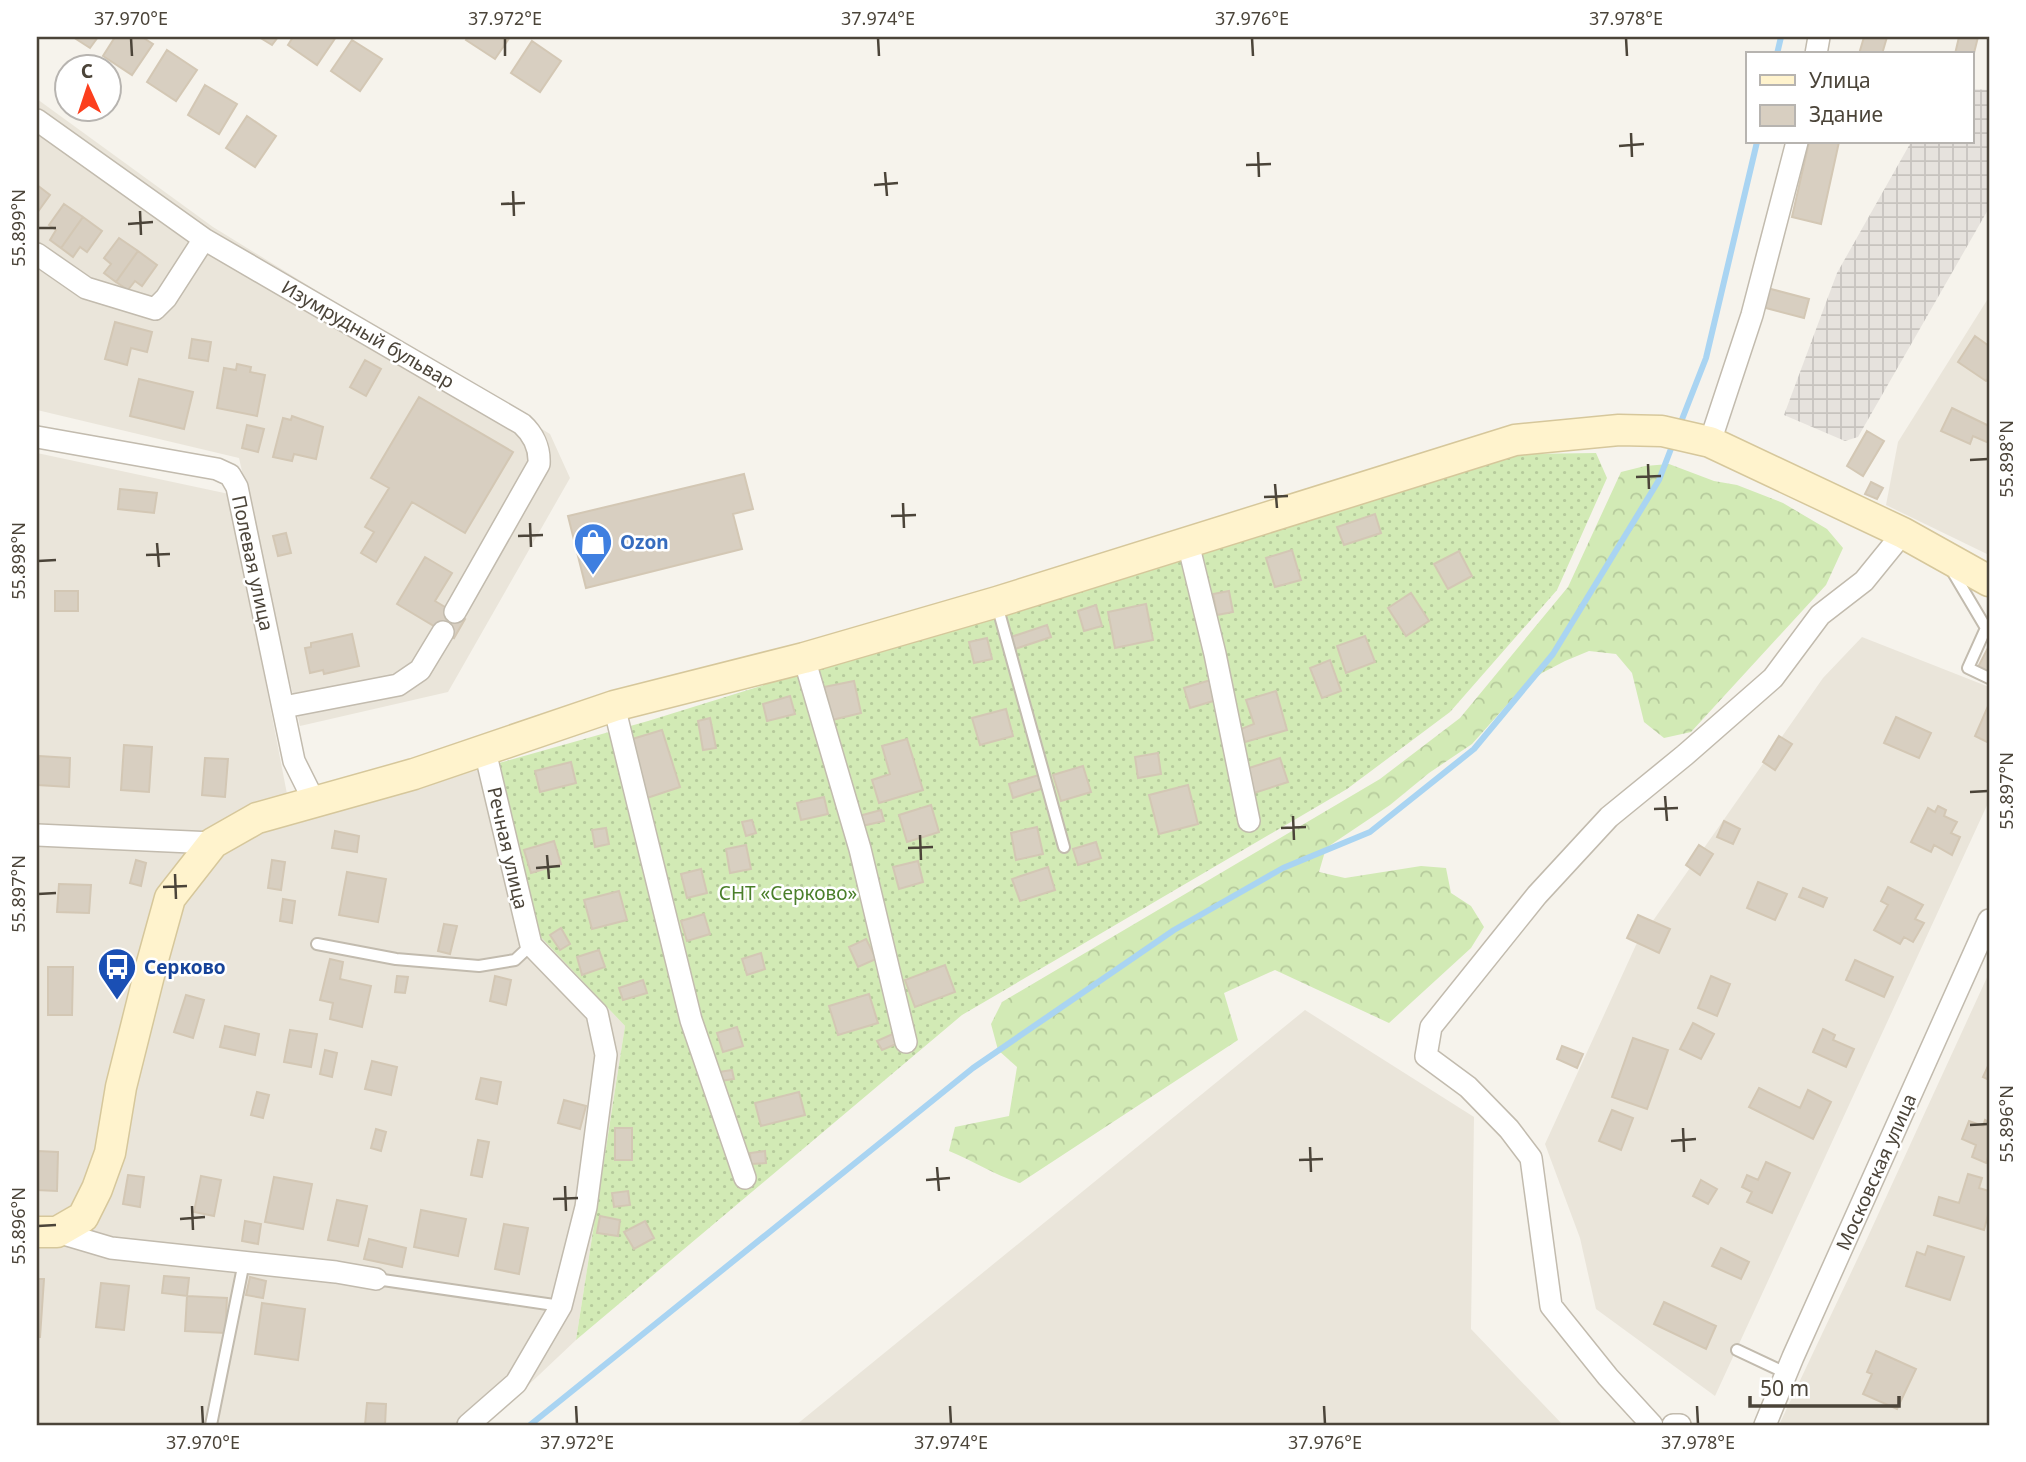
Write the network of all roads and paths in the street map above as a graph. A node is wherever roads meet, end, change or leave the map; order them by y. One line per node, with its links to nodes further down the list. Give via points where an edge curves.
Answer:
1 (37, 120): 3 (street, Изумрудный бульвар)
2 (1796, 144): 5 (street, via 1752,315)
3 (204, 239): 4 (street, via 155,309 86,288); 12 (street, Изумрудный бульвар, via 530,432 540,454 539,464)
4 (37, 254)
5 (1686, 436): 7 (main road); 8 (main road, via 1619,430 1515,440)
6 (37, 437): 17 (street, Полевая улица, via 218,469 230,475 237,487)
7 (1903, 533): 9 (main road); 37 (street, via 1864,581 1820,615 1773,678 1609,817 1537,895 1432,1027 1426,1056 1468,1087 1531,1158 1551,1306)
8 (1188, 543): 11 (main road); 20 (street)
9 (1942, 555): 10 (main road); 15 (lane, via 1986,628 1968,668)
10 (1988, 581)
11 (997, 602): 14 (main road); 23 (lane)
12 (455, 612)
13 (443, 632): 17 (street, via 419,670 398,685)
14 (804, 658): 16 (main road); 27 (street, via 860,849)
15 (1989, 678)
16 (614, 706): 18 (main road); 28 (street, via 691,1020)
17 (284, 708): 19 (street, Полевая улица, via 294,761)
18 (485, 751): 19 (main road); 26 (street, Речная улица)
19 (314, 801): 22 (main road, via 257,818)
20 (1248, 821)
21 (37, 835): 22 (street)
22 (213, 843): 29 (main road, via 170,898 121,1087 110,1153 97,1189 83,1217)
23 (1064, 846)
24 (1989, 920): 34 (street, Московская улица)
25 (317, 944): 26 (lane, via 396,959 479,966 515,960)
26 (531, 945): 32 (street, via 597,1013 606,1055 586,1208)
27 (906, 1042)
28 (745, 1178)
29 (47, 1232): 30 (street, via 111,1248)
30 (244, 1262): 31 (street); 35 (lane)
31 (376, 1279): 32 (lane)
32 (561, 1306): 36 (street, via 516,1383)
33 (1737, 1350): 34 (lane)
34 (1786, 1373): 40 (street, Московская улица)
35 (211, 1425)
36 (468, 1425)
37 (1652, 1425)
38 (1673, 1425): 39 (street)
39 (1681, 1425)
40 (1765, 1425)

